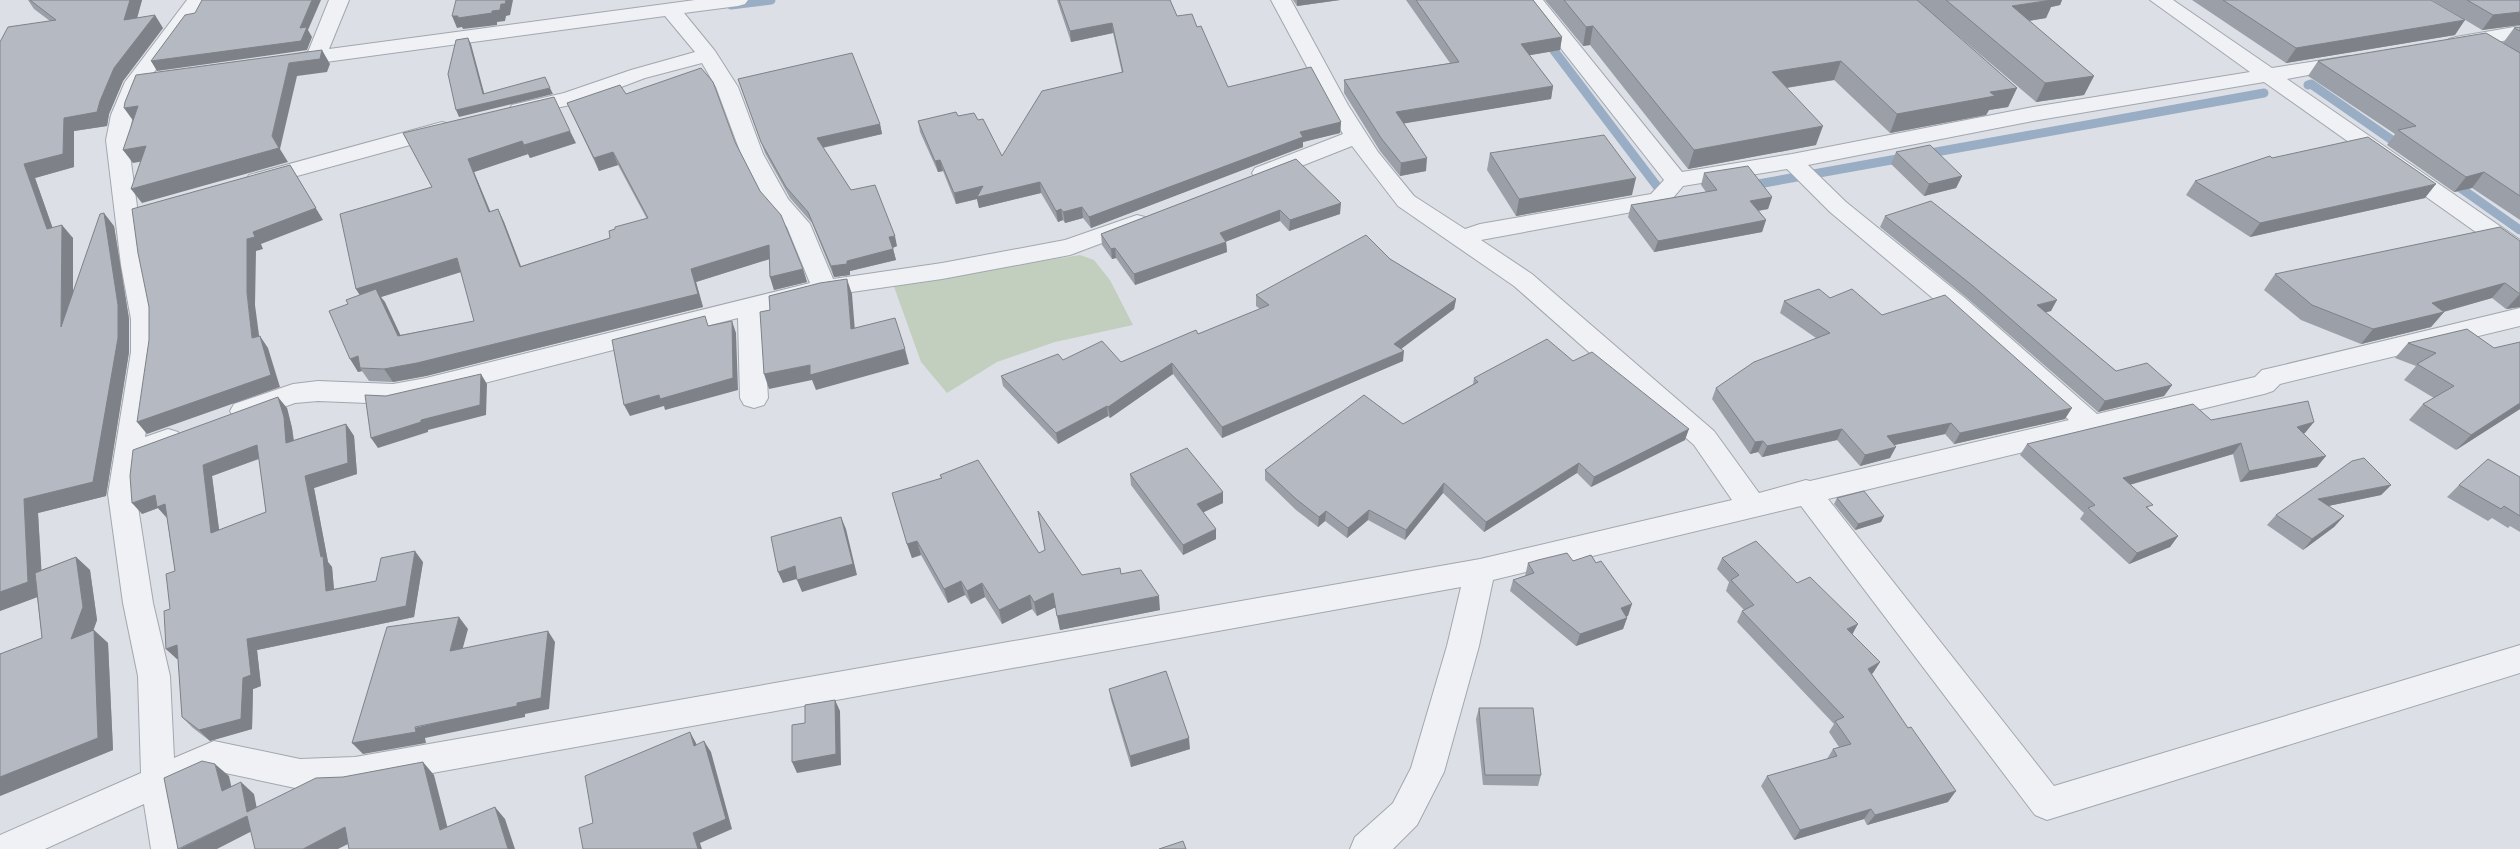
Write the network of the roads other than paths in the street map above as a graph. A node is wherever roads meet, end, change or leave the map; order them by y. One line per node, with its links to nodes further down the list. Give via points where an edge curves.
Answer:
1 (197, 0): 17 (street)
2 (339, 0): 7 (street, via 299,60)
3 (738, 0): 7 (street)
4 (1280, 0): 22 (street)
5 (1533, 0): 26 (street)
6 (2160, 0): 15 (street)
7 (673, 12): 13 (street)
8 (2454, 24): 10 (street)
9 (2520, 32): 10 (street)
10 (2479, 39): 11 (street); 12 (street)
11 (2440, 46)
12 (2504, 54)
13 (708, 55): 19 (street, via 638,74 571,98); 30 (street, via 727,87 757,162 778,203 798,224)
14 (2364, 59): 15 (street)
15 (2268, 76): 20 (street); 29 (street)
16 (166, 78): 17 (street)
17 (136, 82): 37 (street, via 122,115 117,140 138,213 133,264 144,319 144,352)
18 (2011, 95): 20 (street)
19 (501, 113)
20 (2033, 114): 23 (street)
21 (463, 123): 25 (street)
22 (1357, 136): 24 (street); 28 (street, via 1383,176 1406,201)
23 (1802, 170): 26 (street); 35 (street, via 1838,207 1957,304)
24 (1240, 183)
25 (234, 186)
26 (1668, 189): 28 (street, via 1480,232)
27 (1160, 213): 30 (street, via 1070,247 942,271)
28 (1463, 239): 39 (street, via 1539,292 1704,438)
29 (2520, 251)
30 (824, 288): 31 (street)
31 (750, 308): 33 (street); 34 (street, via 426,388 393,394 350,391 301,393)
32 (2520, 317): 35 (street, via 2271,377 2264,384)
33 (754, 398)
34 (217, 421)
35 (2091, 424): 38 (street)
36 (190, 431): 37 (street)
37 (127, 454): 42 (street, via 122,494 138,603 154,676)
38 (1806, 491): 39 (street); 41 (street, via 2047,804)
39 (1752, 505): 40 (street)
40 (1480, 571): 42 (street, via 354,772 300,774 214,756); 45 (street, via 1463,646 1427,772 1405,814)
41 (2520, 659)
42 (158, 782): 43 (street); 44 (street)
43 (7, 849)
44 (168, 849)
45 (1368, 849)

